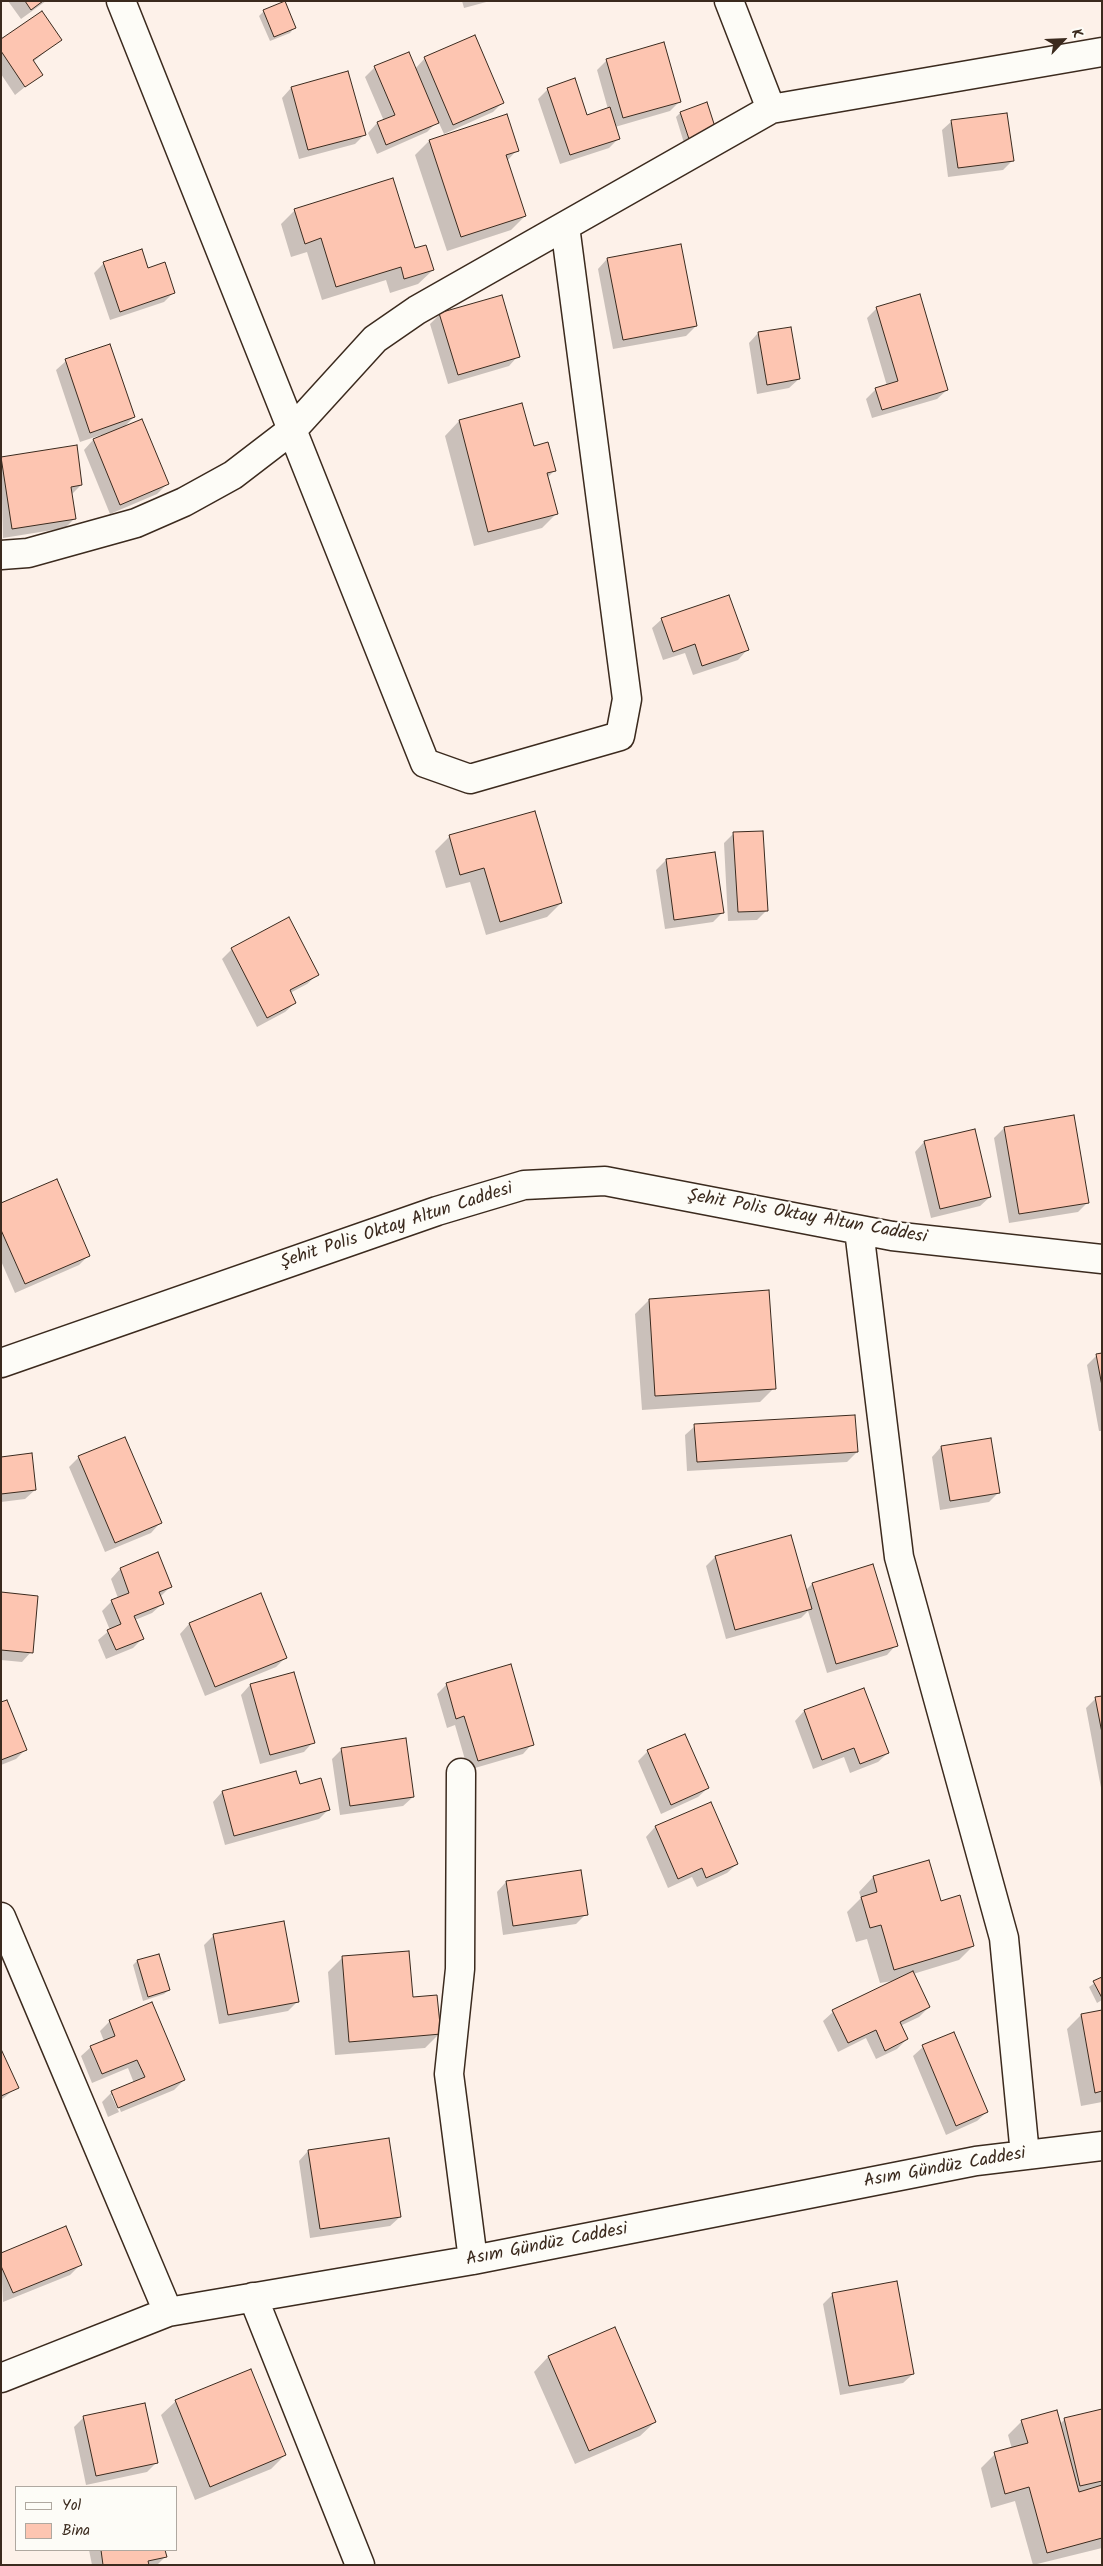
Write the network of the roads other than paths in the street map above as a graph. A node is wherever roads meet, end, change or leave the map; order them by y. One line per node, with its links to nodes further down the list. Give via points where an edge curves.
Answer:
1 (121, 1): 6 (street)
2 (729, 1): 4 (street)
3 (1102, 52): 4 (street)
4 (771, 109): 5 (street)
5 (565, 226): 6 (street, via 417,310 375,339); 6 (street, via 627,699 620,736 470,779 425,763)
6 (293, 429): 7 (street, via 233,475 136,523 28,554)
7 (1, 555)
8 (859, 1230): 9 (street, Şehit Polis Oktay Altun Caddesi); 10 (street, Şehit Polis Oktay Altun Caddesi, via 605,1181 524,1186 437,1211); 14 (street, via 899,1557 1004,1938)
9 (1102, 1259)
10 (1, 1363)
11 (461, 1773): 15 (street, via 460,1969 449,2074)
12 (1, 1917): 17 (street)
13 (1102, 2146): 14 (street, Asım Gündüz Caddesi)
14 (1025, 2155): 15 (street, Asım Gündüz Caddesi, via 976,2161)
15 (473, 2260): 16 (street, Asım Gündüz Caddesi)
16 (253, 2298): 17 (street, Asım Gündüz Caddesi); 19 (street)
17 (168, 2312): 18 (street, Asım Gündüz Caddesi)
18 (1, 2378)
19 (360, 2565)

